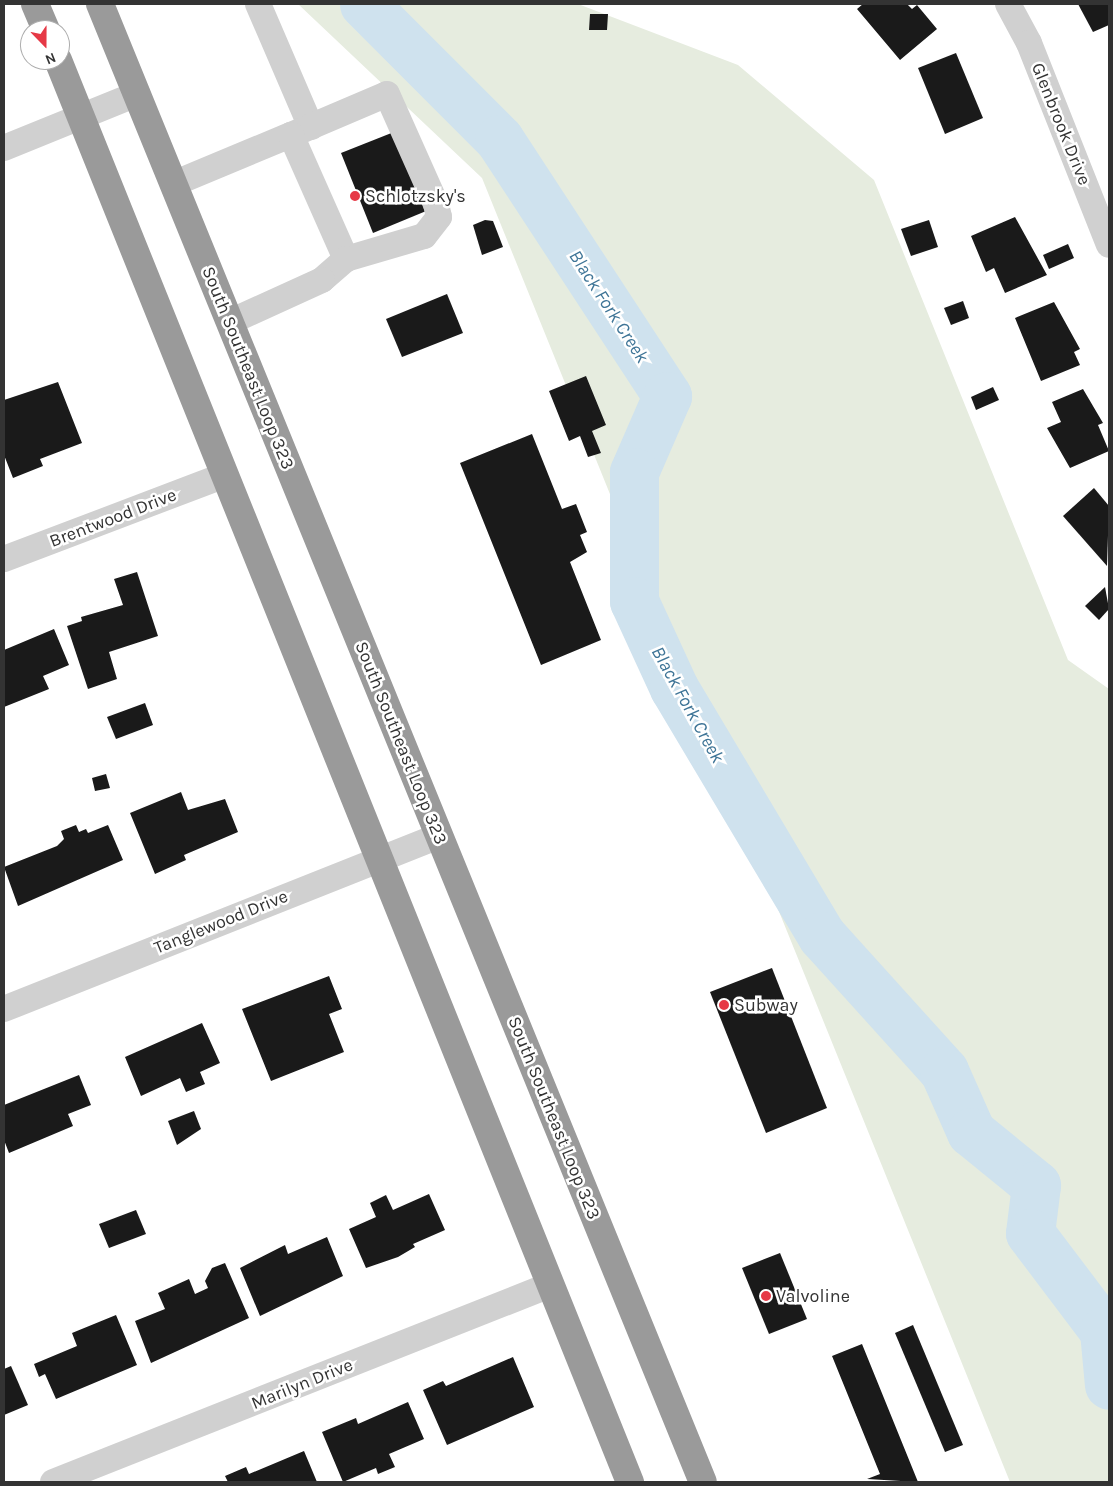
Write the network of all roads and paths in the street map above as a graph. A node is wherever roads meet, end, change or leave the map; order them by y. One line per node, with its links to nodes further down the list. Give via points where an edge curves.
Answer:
1 (35, 4): 5 (highway)
2 (100, 4): 7 (highway, South Southeast Loop 323)
3 (258, 4): 9 (street)
4 (1008, 4): 12 (street, Glenbrook Drive, via 1029,43)
5 (42, 20)
6 (62, 70): 8 (highway)
7 (137, 94): 8 (street); 11 (highway, South Southeast Loop 323)
8 (82, 118): 10 (street); 15 (highway)
9 (301, 131): 11 (street); 13 (street); 13 (street, via 387,94 438,217 424,236)
10 (4, 148)
11 (173, 184): 14 (highway, South Southeast Loop 323)
12 (1109, 245)
13 (346, 259): 14 (street, via 322,280)
14 (230, 322): 17 (highway, South Southeast Loop 323)
15 (222, 476): 16 (street, Brentwood Drive); 18 (highway)
16 (4, 559)
17 (438, 836): 18 (street, Tanglewood Drive); 23 (highway, South Southeast Loop 323)
18 (382, 858): 19 (street, Tanglewood Drive); 20 (highway)
19 (4, 1009)
20 (550, 1285): 21 (street, Marilyn Drive); 22 (highway)
21 (54, 1482)
22 (630, 1482)
23 (703, 1482)

